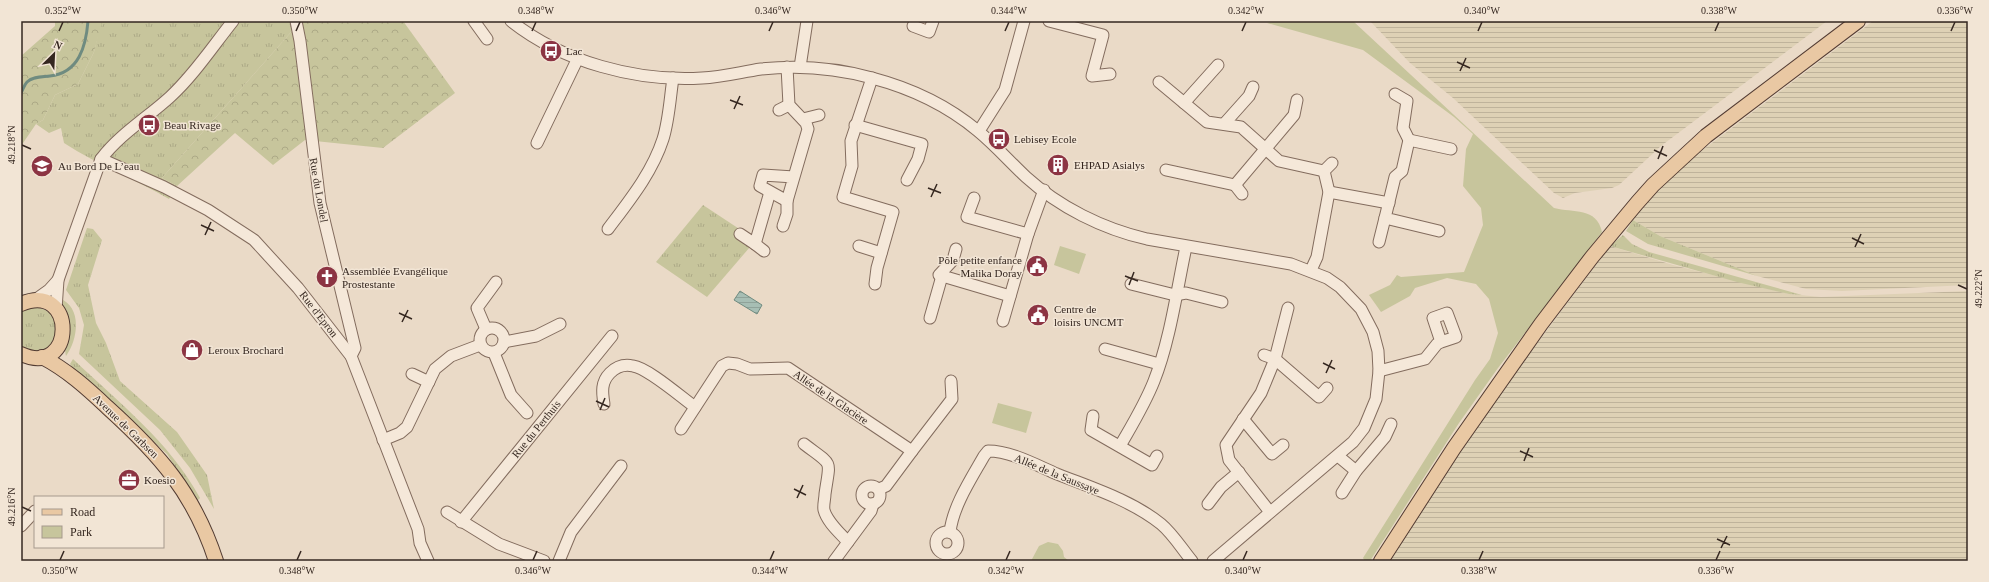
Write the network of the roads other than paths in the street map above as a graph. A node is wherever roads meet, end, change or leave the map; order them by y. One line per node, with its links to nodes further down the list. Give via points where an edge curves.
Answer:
1 (233, 21): 33 (street, via 171,96 125,133)
2 (296, 21): 82 (street, Rue du Londel, via 320,203 355,348)
3 (474, 21): 11 (street)
4 (807, 21): 14 (street)
5 (933, 21): 10 (street, via 928,32)
6 (1024, 21): 28 (street, via 1004,90)
7 (1049, 21): 16 (street, via 1103,34 1092,76)
8 (1858, 21): 127 (main road, via 1706,136 1645,194 1536,330 1454,448)
9 (514, 22): 12 (street, via 544,43)
10 (913, 26)
11 (488, 38)
12 (578, 58): 17 (street, via 625,72); 30 (street)
13 (1218, 66): 23 (street)
14 (800, 67): 15 (street); 18 (street, via 837,70)
15 (787, 68): 17 (street, via 735,75); 25 (street, via 784,107)
16 (1110, 74)
17 (673, 78): 47 (street, via 663,138 657,156 644,180)
18 (872, 78): 27 (street); 28 (street, via 915,93 956,115)
19 (1159, 82): 23 (street)
20 (1253, 87): 26 (street, via 1249,96)
21 (1395, 94): 29 (street, via 1407,101 1403,128)
22 (1297, 100): 31 (street, via 1294,115)
23 (1184, 103): 26 (street, via 1207,122)
24 (819, 115): 25 (street)
25 (803, 119): 35 (street, via 808,129)
26 (1224, 124): 31 (street, via 1241,127)
27 (855, 125): 36 (street, via 922,144); 55 (street, via 851,141 852,166 843,197 893,212)
28 (979, 131): 38 (street)
29 (1409, 140): 32 (street); 44 (street, via 1402,171 1395,177)
30 (537, 143)
31 (1265, 148): 37 (street); 40 (street, via 1279,160 1328,167)
32 (1451, 149)
33 (101, 159): 58 (street); 82 (street, Rue d'Epron, via 195,203 254,240 298,288)
34 (1166, 170): 37 (street)
35 (794, 177): 39 (street, via 763,175 760,186); 43 (street)
36 (908, 180)
37 (1235, 185): 41 (street)
38 (1044, 190): 50 (street); 53 (street, via 1074,211 1104,226)
39 (770, 192): 43 (street); 49 (street, via 760,247)
40 (1329, 192): 44 (street); 56 (street, via 1317,257)
41 (1242, 194)
42 (974, 198): 50 (street, via 967,217)
43 (786, 201): 46 (street, via 787,214)
44 (1389, 204): 45 (street)
45 (1385, 218): 48 (street); 51 (street)
46 (784, 226)
47 (608, 229)
48 (1439, 231)
49 (740, 234)
50 (1028, 234): 63 (street)
51 (1379, 242)
52 (859, 246): 55 (street)
53 (1186, 247): 56 (street, via 1291,264); 62 (street)
54 (956, 249): 57 (street, via 953,260 939,275)
55 (881, 253): 60 (street)
56 (1311, 270): 86 (street, via 1340,287 1361,309 1378,351)
57 (942, 276): 63 (street); 69 (street)
58 (58, 280): 64 (street); 68 (street)
59 (496, 282): 72 (street, via 477,308)
60 (875, 284)
61 (1130, 284): 62 (street)
62 (1175, 295): 65 (street, via 1186,293); 85 (street)
63 (1010, 296): 70 (street)
64 (35, 300): 66 (main road); 68 (main road)
65 (1222, 302)
66 (21, 304)
67 (1288, 308): 84 (street)
68 (56, 309): 76 (main road, via 64,330)
69 (930, 318)
70 (1003, 321)
71 (560, 324): 74 (street, via 536,336)
72 (486, 330): 74 (street, via 497,329 503,334); 77 (street, via 480,338)
73 (612, 336): 116 (street, Rue du Perthuis)
74 (504, 342): 79 (street, via 501,349)
75 (1441, 342): 86 (street, via 1425,359)
76 (59, 345): 83 (main road); 88 (main road, via 64,361)
77 (480, 345): 79 (street, via 486,351); 90 (street, via 442,362 435,369)
78 (1105, 349): 85 (street)
79 (494, 353): 94 (street, via 511,395)
80 (1264, 355): 84 (street)
81 (22, 356): 83 (main road)
82 (351, 356): 99 (street, Rue d'Epron)
83 (42, 357): 88 (main road)
84 (1275, 359): 91 (street, via 1319,397); 96 (street, via 1261,393)
85 (1159, 364): 102 (street, via 1147,398)
86 (1379, 371): 105 (street, via 1372,413 1354,442)
87 (412, 374): 90 (street)
88 (77, 379): 120 (main road, Avenue de Garbsen, via 138,435 169,470 188,497 205,530)
89 (951, 381): 103 (street, via 952,398)
90 (429, 382): 99 (street, via 407,427)
91 (1327, 388)
92 (604, 404): 93 (street, via 602,390 606,376 616,367 625,365 642,368)
93 (696, 407): 98 (street, Allée de la Glacière); 103 (street, Allée de la Glacière, via 722,366 728,363 750,369 788,368)
94 (527, 413)
95 (1093, 416): 102 (street, via 1092,430)
96 (1243, 419): 101 (street, via 1272,454); 108 (street, via 1226,446 1229,460)
97 (1391, 424): 107 (street, via 1384,437)
98 (681, 429)
99 (383, 440): 121 (street, Rue d'Epron)
100 (804, 444): 119 (street, via 828,462 829,478 823,508 826,516)
101 (1283, 445)
102 (1120, 446): 104 (street, via 1152,465)
103 (912, 450): 109 (street, via 886,486)
104 (1157, 456)
105 (1338, 456): 107 (street); 115 (street)
106 (621, 466): 123 (street, via 571,532)
107 (1356, 471): 110 (street)
108 (1239, 472): 112 (street, via 1221,487); 115 (street)
109 (879, 489): 111 (street, via 880,500); 111 (street, via 868,486 862,493 865,502)
110 (1342, 493)
111 (873, 504): 119 (street, via 871,511)
112 (1208, 504)
113 (34, 512): 117 (street)
114 (447, 512): 116 (street)
115 (1270, 512): 126 (street)
116 (461, 522): 122 (street, via 499,544)
117 (21, 526)
118 (950, 532): 125 (street, Allée de la Saussaye, via 951,522 959,504 984,456 988,451 997,451 1112,496 1150,516 1162,525)
119 (848, 542): 124 (street)
120 (216, 561)
121 (428, 561)
122 (544, 561)
123 (559, 561)
124 (834, 561)
125 (1192, 561)
126 (1213, 561)
127 (1381, 561)

